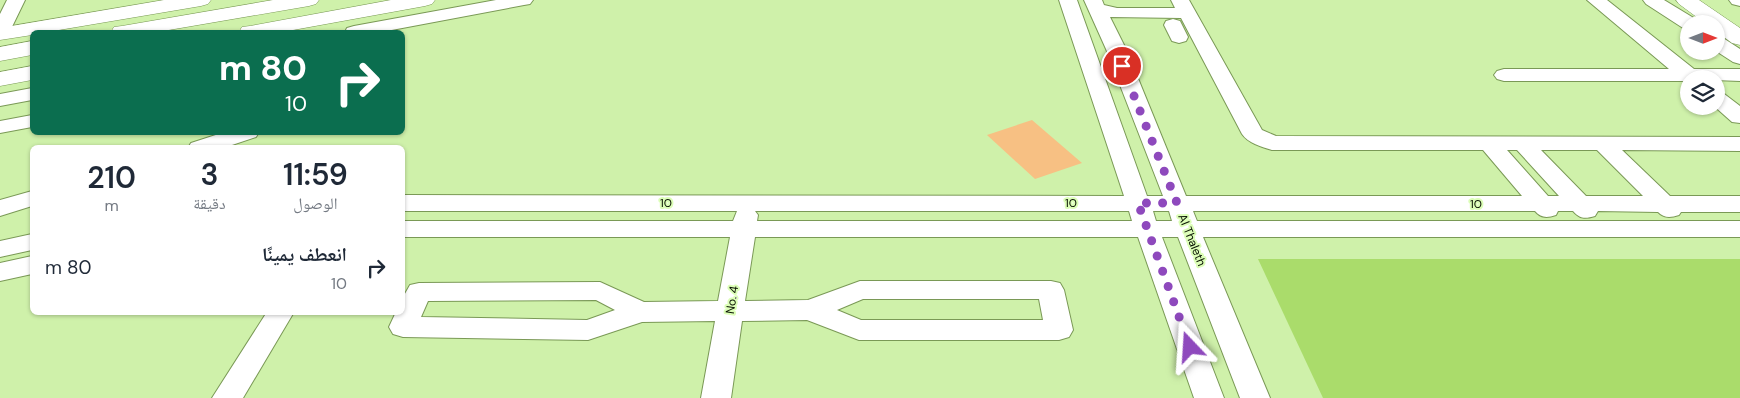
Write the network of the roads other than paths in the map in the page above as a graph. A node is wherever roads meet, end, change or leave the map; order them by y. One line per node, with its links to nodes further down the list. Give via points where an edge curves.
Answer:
1 (16, 0): 19 (street)
2 (202, 0): 19 (main road)
3 (308, 0): 15 (main road)
4 (425, 0): 16 (main road)
5 (524, 0): 17 (street)
6 (1068, 0): 51 (street)
7 (1596, 0): 26 (street)
8 (1652, 0): 13 (street)
9 (1686, 0): 20 (main road)
10 (1708, 0): 14 (main road)
11 (1095, 4): 12 (street, via 1117,13); 18 (street, Al Thaleth)
12 (1177, 17): 18 (street); 43 (street, via 1251,132 1264,141)
13 (1680, 18)
14 (1740, 22)
15 (134, 30)
16 (261, 30)
17 (375, 30)
18 (1107, 30): 52 (street, Al Thaleth)
19 (0, 33)
20 (1740, 38)
21 (30, 48): 23 (main road)
22 (1725, 48): 24 (street)
23 (0, 54)
24 (1740, 58)
25 (1579, 68): 28 (street)
26 (1683, 70)
27 (30, 73): 33 (main road)
28 (1680, 74)
29 (1680, 74): 30 (street)
30 (1504, 75)
31 (1725, 75): 32 (street)
32 (1740, 75)
33 (0, 79)
34 (30, 94): 35 (street)
35 (0, 100)
36 (1725, 104): 39 (street)
37 (30, 107): 38 (street)
38 (0, 114)
39 (1740, 116)
40 (30, 121): 41 (street)
41 (0, 127)
42 (239, 135): 47 (street)
43 (1490, 144): 44 (street); 53 (street)
44 (1523, 144): 45 (street); 54 (street)
45 (1603, 144): 46 (street); 55 (street)
46 (1740, 144)
47 (208, 145)
48 (30, 199): 57 (street)
49 (405, 203): 50 (street, 10)
50 (748, 203): 51 (street, 10); 59 (street, No. 4)
51 (1138, 203): 52 (street, 10); 60 (street)
52 (1177, 203): 53 (street, 10); 61 (street, Al Thaleth)
53 (1541, 204): 54 (street, 10); 62 (street)
54 (1580, 204): 55 (street, 10); 63 (street)
55 (1664, 204): 56 (street, 10); 64 (street)
56 (1740, 204)
57 (0, 208)
58 (405, 229): 59 (street, 10)
59 (744, 229): 60 (street, 10); 70 (street, No. 4)
60 (1146, 229): 61 (street, 10); 76 (street)
61 (1187, 229): 62 (street, 10); 77 (street, Al Thaleth)
62 (1563, 229): 63 (street, 10)
63 (1602, 229): 64 (street, 10)
64 (1690, 229): 65 (street, 10)
65 (1740, 229)
66 (30, 242): 67 (street)
67 (0, 249)
68 (30, 265): 69 (street)
69 (0, 272)
70 (731, 310): 71 (street); 72 (street); 75 (street, No. 4)
71 (810, 310): 71 (street, via 860,290 1051,290 1059,330 859,330)
72 (640, 312): 72 (street, via 600,291 419,292 402,327 588,330)
73 (279, 315): 74 (street)
74 (227, 398)
75 (716, 398)
76 (1209, 398)
77 (1255, 398)

